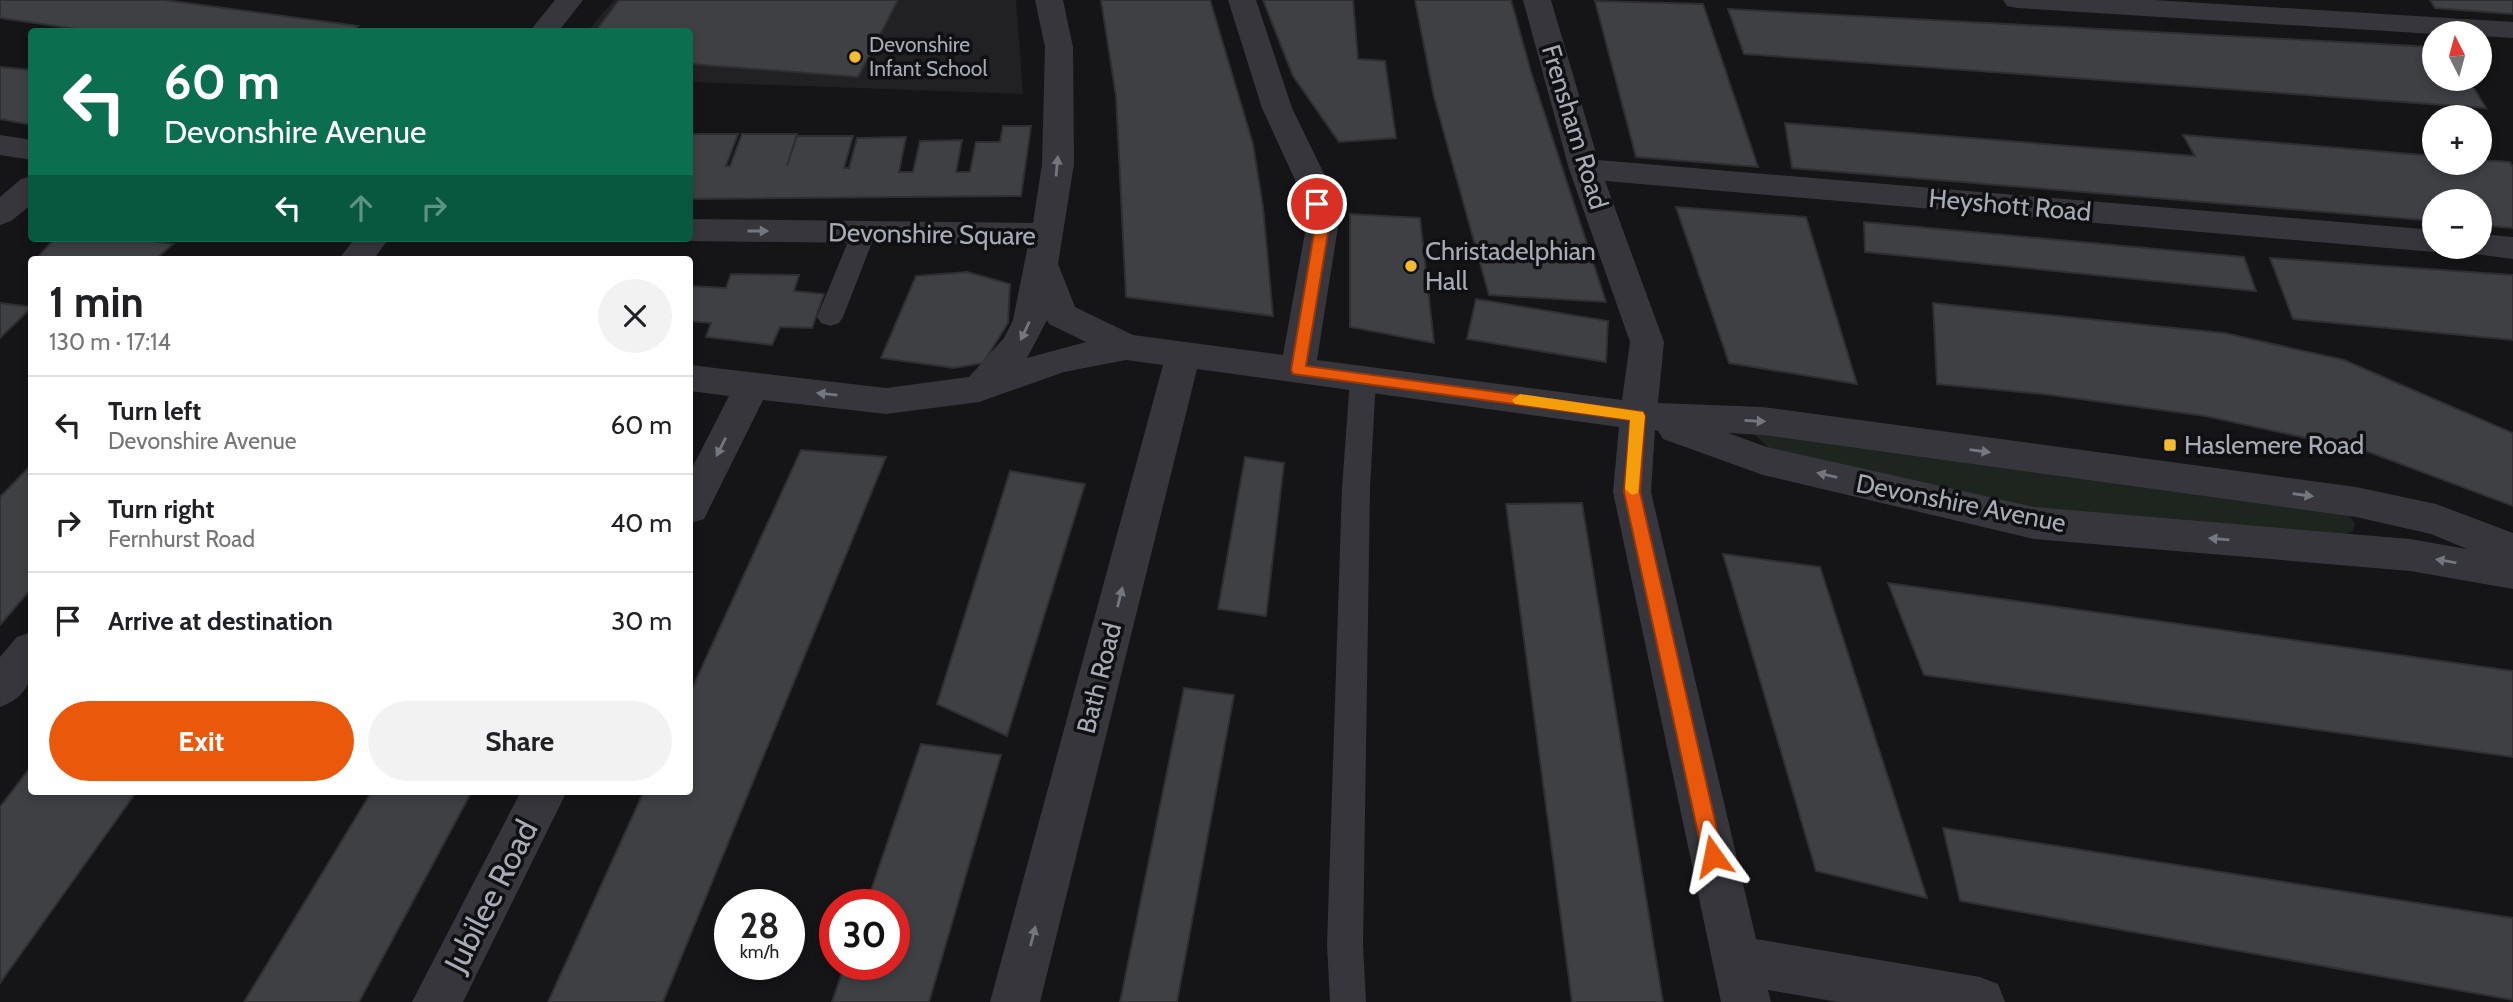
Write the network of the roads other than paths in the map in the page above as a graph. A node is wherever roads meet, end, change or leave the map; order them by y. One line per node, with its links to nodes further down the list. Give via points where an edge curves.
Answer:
1 (566, 0): 6 (street)
2 (1049, 0): 19 (street, one-way to 2, via 1058,164 1059,47)
3 (1242, 0): 24 (street, via 1277,108 1312,182 1322,227)
4 (1536, 0): 10 (street, Frensham Road)
5 (2017, 0): 7 (street)
6 (546, 28)
7 (2513, 30)
8 (0, 145): 9 (street)
9 (28, 149)
10 (1585, 169): 15 (street, Heyshott Road); 29 (street, Frensham Road, via 1647,342)
11 (28, 190): 12 (street)
12 (0, 214)
13 (693, 230): 14 (street, Devonshire Square, one-way to 14)
14 (864, 232): 19 (street, Devonshire Square); 21 (lane)
15 (2422, 240)
16 (370, 242): 20 (street)
17 (2492, 246): 18 (street)
18 (2513, 248)
19 (1045, 249): 22 (street, via 1061,315); 28 (street, Devonshire Square, one-way to 28, via 1030,320 1018,345)
20 (358, 256)
21 (830, 317)
22 (1126, 347): 23 (street, Devonshire Avenue); 28 (street, Devonshire Avenue, via 1059,360)
23 (1183, 355): 24 (street, Devonshire Avenue); 40 (street, Bath Road, one-way to 23)
24 (1298, 370): 26 (street, Devonshire Avenue)
25 (693, 378): 27 (street)
26 (1363, 379): 29 (street, Devonshire Avenue); 41 (lane, via 1353,612 1345,945)
27 (752, 386): 28 (street, one-way to 27, via 886,401); 30 (street, one-way to 30)
28 (979, 389)
29 (1637, 416): 31 (street, Devonshire Avenue, one-way to 31, via 1763,421); 33 (street, Devonshire Avenue, one-way to 29, via 2034,523 1763,461); 38 (street, Frensham Road, via 1632,492)
30 (693, 502)
31 (2356, 502): 32 (street, Devonshire Avenue, via 2436,520); 33 (street)
32 (2513, 550)
33 (2378, 552): 34 (street, Devonshire Avenue, one-way to 33)
34 (2513, 573)
35 (28, 655): 36 (street)
36 (0, 688)
37 (543, 795): 39 (street, Jubilee Road)
38 (1741, 981): 42 (street)
39 (437, 1002)
40 (1016, 1002)
41 (1348, 1002)
42 (1980, 1002)

